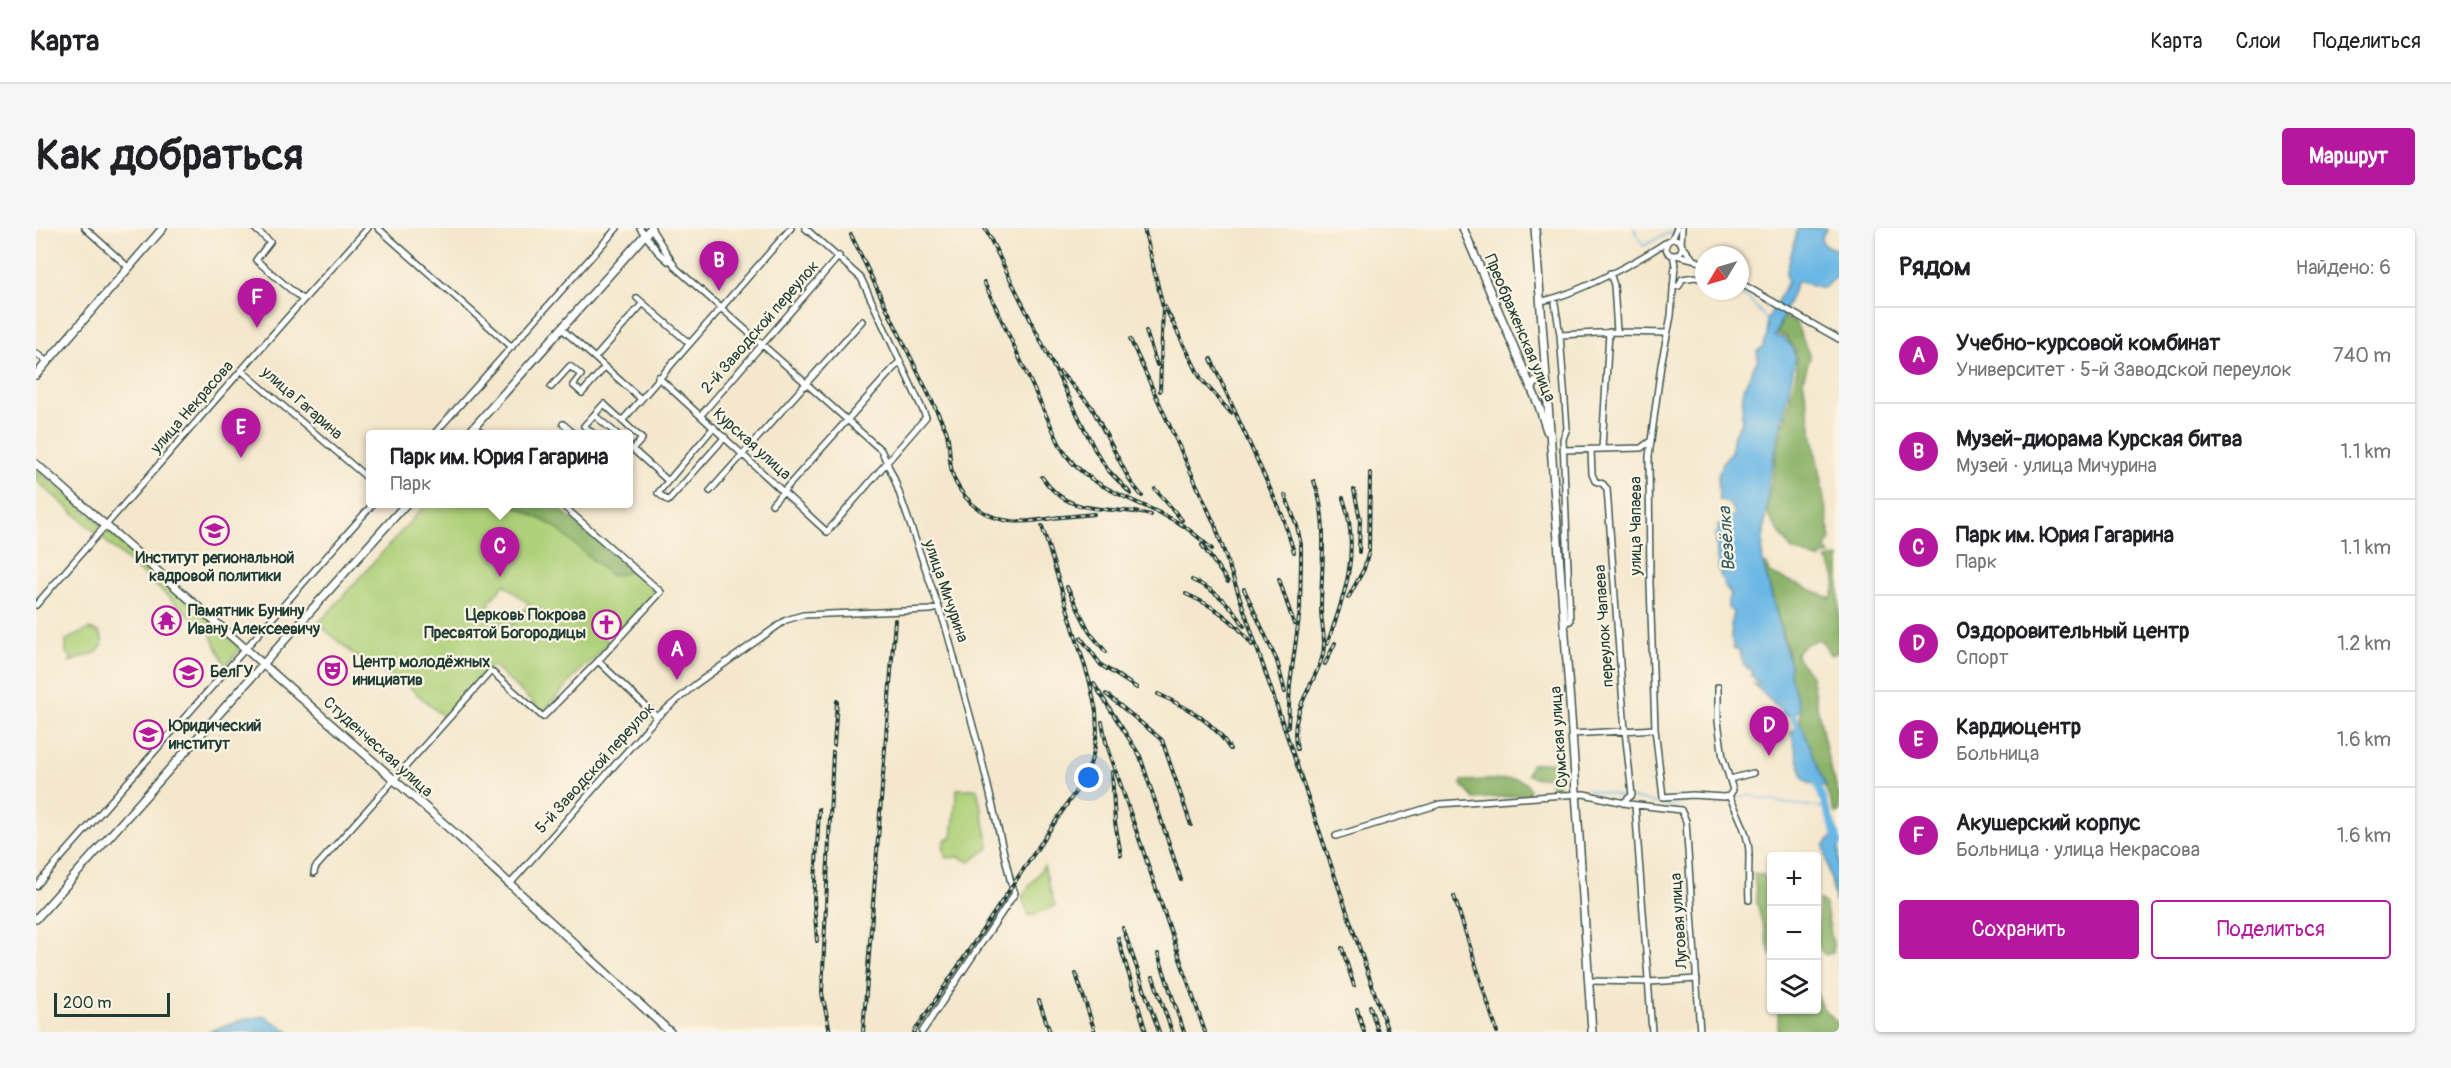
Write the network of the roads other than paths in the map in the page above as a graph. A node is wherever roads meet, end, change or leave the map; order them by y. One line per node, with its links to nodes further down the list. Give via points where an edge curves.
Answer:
1 (84, 228): 22 (street)
2 (163, 228): 22 (main road)
3 (254, 228): 29 (street, via 270,242 256,260)
4 (368, 228): 29 (street, улица Некрасова)
5 (378, 228): 43 (street)
6 (617, 228): 43 (street)
7 (640, 228): 15 (street)
8 (651, 228): 15 (main road); 23 (street, улица Мичурина)
9 (791, 228): 33 (street)
10 (806, 228): 20 (street)
11 (1463, 228): 57 (main road, Преображенская улица)
12 (1535, 228): 30 (main road)
13 (1677, 228): 16 (street)
14 (1682, 228): 17 (street)
15 (644, 236): 23 (street); 35 (main road)
16 (1670, 240): 17 (street); 18 (street); 19 (street, via 1666,248)
17 (1682, 244): 19 (street, via 1682,250); 21 (street)
18 (1650, 253): 19 (street); 24 (street)
19 (1673, 255): 21 (street); 26 (street, улица Чапаева)
20 (839, 256): 42 (street, 2-й Заводской переулок); 46 (street, via 861,278)
21 (1693, 259)
22 (128, 267): 47 (main road)
23 (676, 268): 33 (street, улица Мичурина)
24 (1610, 273): 30 (street); 37 (street)
25 (1695, 279): 26 (street, via 1685,277 1679,286)
26 (1673, 287): 38 (street, улица Чапаева)
27 (1749, 288): 40 (street)
28 (638, 298): 31 (street)
29 (303, 300): 49 (street, улица Некрасова)
30 (1541, 301): 55 (main road)
31 (643, 303): 41 (street); 45 (street)
32 (1555, 303): 39 (street)
33 (721, 306): 41 (street); 42 (street, улица Мичурина)
34 (862, 321): 53 (street)
35 (562, 328): 45 (street); 65 (main road)
36 (1609, 332): 37 (street); 39 (street); 77 (street)
37 (1617, 332): 38 (street)
38 (1667, 333): 74 (street, улица Чапаева)
39 (1560, 335): 80 (street, via 1567,428)
40 (1839, 339)
41 (688, 343): 52 (street)
42 (763, 344): 53 (street, улица Мичурина); 61 (street, 2-й Заводской переулок)
43 (512, 347): 67 (street)
44 (36, 353): 47 (street)
45 (595, 358): 48 (street)
46 (900, 361): 62 (street); 84 (street, via 926,417)
47 (47, 362): 50 (main road)
48 (605, 367): 54 (street); 59 (street)
49 (242, 371): 86 (street, улица Гагарина); 96 (street, улица Некрасова)
50 (36, 375)
51 (581, 375): 54 (street); 54 (street, via 573,385 582,393); 56 (street, via 570,366)
52 (658, 377): 59 (street); 61 (street, Курская улица)
53 (806, 382): 62 (street, улица Мичурина); 82 (street)
54 (590, 384)
55 (1547, 385): 57 (main road, via 1536,381); 58 (main road)
56 (551, 387)
57 (1531, 389): 58 (main road, via 1539,396); 75 (main road, Преображенская улица)
58 (1548, 394): 75 (main road)
59 (641, 399): 63 (street)
60 (594, 415): 63 (street, via 604,404); 71 (street, via 584,426); 72 (street)
61 (701, 415): 66 (street, Курская улица)
62 (847, 418): 84 (street, улица Мичурина); 88 (street)
63 (622, 420): 76 (street, via 642,438)
64 (563, 424): 70 (street)
65 (474, 427): 68 (main road); 69 (street)
66 (714, 427): 73 (street, Курская улица); 87 (street)
67 (438, 430)
68 (472, 430)
69 (477, 430)
70 (570, 430)
71 (588, 430)
72 (610, 430)
73 (725, 437): 82 (street, Курская улица); 87 (street, via 668,501 658,493)
74 (1650, 440): 78 (street); 83 (street, улица Чапаева)
75 (1550, 441): 94 (main road, Сумская улица)
76 (633, 445)
77 (1602, 448): 78 (street); 81 (street)
78 (1641, 448): 83 (street)
79 (633, 449): 87 (street)
80 (1563, 450): 81 (street); 95 (street)
81 (1591, 450): 106 (street, переулок Чапаева, via 1592,474 1607,489)
82 (744, 454): 88 (street, Курская улица); 89 (street)
83 (1649, 456): 105 (street, улица Чапаева)
84 (888, 460): 88 (street, Курская улица, via 828,532); 98 (street, улица Мичурина)
85 (36, 464): 96 (main road, Студенческая улица)
86 (366, 477)
87 (668, 480)
88 (783, 490): 90 (street)
89 (710, 491)
90 (772, 504)
91 (370, 508): 100 (street)
92 (399, 508): 102 (main road)
93 (566, 508): 101 (street, via 660,592)
94 (1557, 522): 95 (street); 99 (main road, Сумская улица)
95 (1566, 522): 99 (street, via 1570,621)
96 (106, 525): 97 (street, улица Некрасова); 100 (main road, Студенческая улица)
97 (36, 605)
98 (939, 608): 104 (street, 5-й Заводской переулок, via 802,615 786,620); 129 (street, улица Мичурина, via 1016,893)
99 (1564, 622): 107 (main road, Сумская улица)
100 (246, 648): 102 (main road, Студенческая улица); 121 (street)
101 (598, 661): 104 (street); 110 (street, via 543,717 491,671)
102 (264, 663): 110 (main road, Студенческая улица); 124 (main road)
103 (1718, 687): 109 (street, via 1720,739)
104 (657, 717): 119 (street, 5-й Заводской переулок)
105 (1655, 729): 106 (street); 112 (street, улица Чапаева)
106 (1625, 731): 107 (street); 114 (street, переулок Чапаева, via 1632,795)
107 (1572, 734): 111 (main road, Сумская улица)
108 (1753, 773): 109 (street)
109 (1730, 779): 113 (street)
110 (393, 780): 118 (street); 120 (main road, Студенческая улица)
111 (1576, 794): 114 (street); 117 (street, via 1440,804); 126 (main road, Сумская улица)
112 (1663, 797): 113 (street); 116 (street)
113 (1730, 799): 123 (street, via 1749,852)
114 (1623, 803): 115 (street)
115 (1635, 805): 116 (street); 127 (street)
116 (1657, 806): 125 (street, Луговая улица, via 1681,810 1686,821)
117 (1336, 836)
118 (314, 873)
119 (518, 876): 120 (street, 5-й Заводской переулок); 122 (street)
120 (510, 884): 122 (main road, Студенческая улица)
121 (36, 886)
122 (517, 890): 128 (main road, Студенческая улица)
123 (1749, 900)
124 (36, 919)
125 (1697, 979): 127 (street); 132 (street, Луговая улица)
126 (1588, 981): 127 (street); 130 (main road, Сумская улица)
127 (1649, 982): 131 (street)
128 (670, 1032)
129 (922, 1032)
130 (1592, 1032)
131 (1652, 1032)
132 (1700, 1032)

